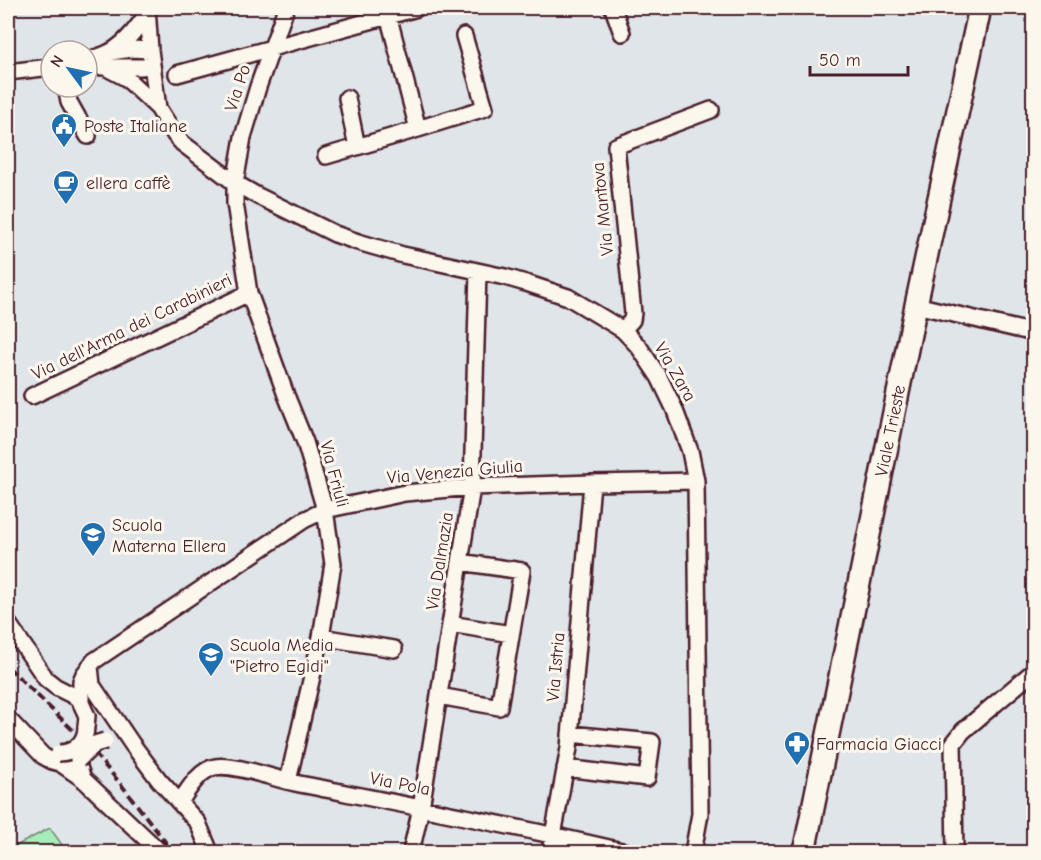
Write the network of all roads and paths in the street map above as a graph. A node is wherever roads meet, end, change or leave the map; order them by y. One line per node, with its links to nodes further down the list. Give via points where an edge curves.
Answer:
1 (286, 8): 9 (street, Via Po)
2 (417, 8): 6 (street)
3 (613, 8): 7 (street)
4 (980, 8): 29 (main road, Viale Trieste)
5 (148, 10): 10 (street, via 138,27); 12 (street)
6 (388, 15): 9 (street); 22 (street)
7 (622, 33)
8 (464, 36): 22 (street, via 485,108)
9 (272, 48): 17 (street); 26 (street, Via Po, via 243,137)
10 (111, 52): 11 (street); 12 (street, via 131,49)
11 (99, 56)
12 (151, 57): 15 (street, via 142,67); 20 (street)
13 (39, 67): 16 (street)
14 (99, 67): 15 (street)
15 (105, 67): 20 (street, via 126,78)
16 (8, 68)
17 (177, 74)
18 (346, 98): 24 (street)
19 (68, 99): 23 (street)
20 (158, 108): 26 (street, Via Zara, via 182,142)
21 (711, 110): 30 (street, Via Mantova, via 616,146 633,314)
22 (418, 129): 24 (street)
23 (87, 136)
24 (357, 147): 25 (street)
25 (326, 156)
26 (235, 183): 27 (street, Via Zara, via 335,234); 28 (street, Via Friuli)
27 (478, 272): 30 (street, Via Zara, via 568,297); 35 (street, Via Dalmazia)
28 (249, 292): 32 (street, Via dell'Arma dei Carabinieri); 36 (street, Via Friuli, via 305,442)
29 (916, 305): 31 (street); 65 (main road, Viale Trieste)
30 (623, 330): 33 (street, Via Zara, via 659,377 674,408)
31 (1034, 333)
32 (32, 396)
33 (696, 481): 34 (street, Via Venezia Giulia); 64 (street, Via Zara, via 700,814)
34 (592, 483): 35 (street, Via Venezia Giulia); 48 (street, Via Istria)
35 (472, 487): 36 (street, Via Venezia Giulia, via 405,493); 37 (street, Via Dalmazia)
36 (325, 510): 41 (street, Via Friuli, via 333,564); 43 (street, Via Venezia Giulia, via 304,520)
37 (460, 562): 39 (street, Via Dalmazia); 40 (street, via 522,571)
38 (8, 623): 46 (street, via 46,679)
39 (450, 624): 40 (street); 45 (street, Via Dalmazia)
40 (511, 634): 45 (street, via 499,706)
41 (321, 637): 42 (street); 55 (street, Via Friuli)
42 (394, 649)
43 (90, 666): 46 (street, via 81,681); 50 (street, via 92,685)
44 (1034, 672): 66 (street, via 963,731 953,744)
45 (439, 696): 57 (street, Via Dalmazia)
46 (81, 703): 49 (street, bridge, via 87,716)
47 (8, 719): 51 (street, via 29,740)
48 (570, 734): 53 (street, Via Istria); 53 (street, via 652,742 646,778)
49 (80, 744): 51 (street, bridge); 52 (street, bridge)
50 (132, 744): 52 (street, bridge, via 105,741 95,744); 56 (street)
51 (59, 758): 52 (street, via 68,764); 54 (street)
52 (78, 760): 54 (street)
53 (565, 768): 58 (street, Via Istria)
54 (83, 779): 59 (street)
55 (288, 782): 56 (street, Via Pola, via 216,766 200,776); 57 (street, Via Pola)
56 (180, 802): 60 (street, via 198,824)
57 (421, 807): 58 (street, Via Pola); 61 (street, Via Dalmazia)
58 (554, 835): 62 (street, Via Istria); 63 (street, Via Pola)
59 (160, 852)
60 (210, 852)
61 (411, 852)
62 (550, 852)
63 (626, 852)
64 (693, 852)
65 (804, 852)
66 (955, 852)

